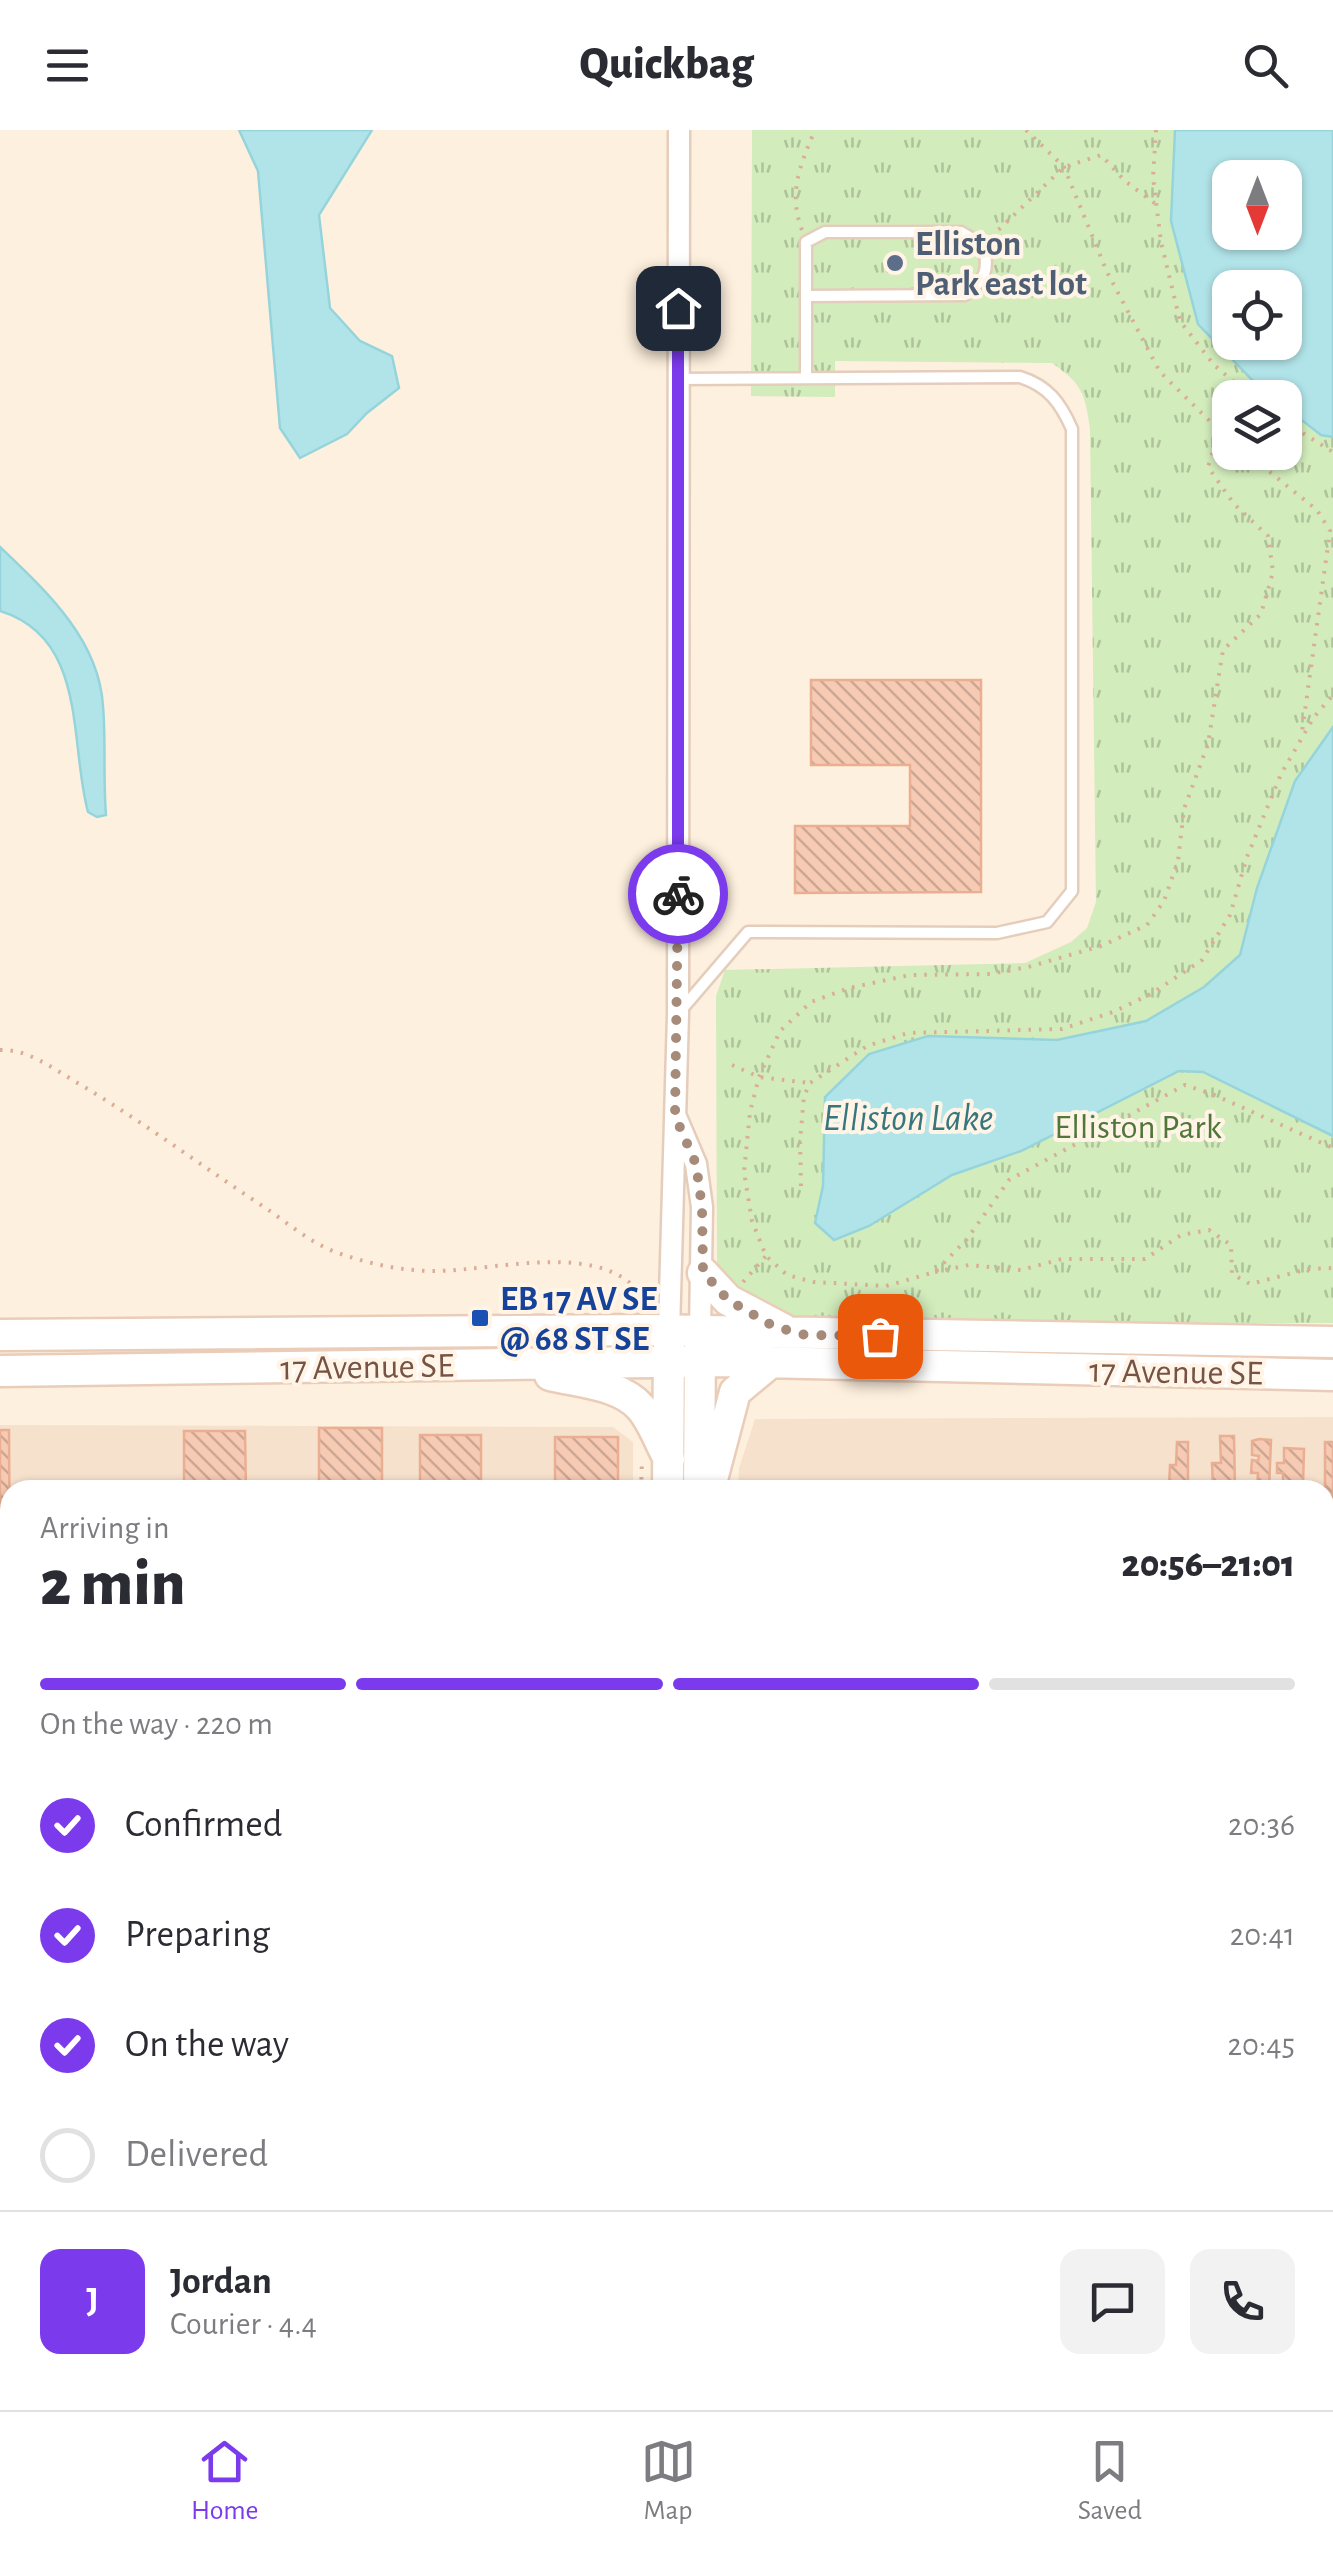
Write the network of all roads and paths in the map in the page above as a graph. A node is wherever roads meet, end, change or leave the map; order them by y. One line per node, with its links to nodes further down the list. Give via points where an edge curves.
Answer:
1 (679, 130): 11 (street)
2 (815, 130): 7 (path, via 796,175 794,210)
3 (1026, 130): 5 (path)
4 (1156, 130): 6 (path)
5 (1064, 168): 6 (path, via 1100,155); 8 (path); 13 (path, via 1107,272 1160,372)
6 (1157, 205): 12 (path, via 1180,321)
7 (806, 242): 8 (lane, via 825,232 961,232); 9 (lane)
8 (983, 245): 9 (lane, via 984,281 965,295)
9 (806, 296): 10 (lane)
10 (806, 377): 11 (lane); 20 (lane, via 1020,377 1039,383 1062,404 1072,428 1072,891 1048,922 997,932 748,932)
11 (678, 380): 20 (street)
12 (1232, 380)
13 (1212, 426)
14 (1302, 433): 15 (path)
15 (1333, 452)
16 (1212, 455): 23 (path, via 1208,467 1268,536 1272,572 1261,614 1223,650 1178,861 1147,925 1028,967 910,976 810,1002 780,1031)
17 (1268, 470): 19 (path, via 1317,510 1330,531)
18 (1333, 695): 19 (path)
19 (1301, 738): 24 (path, via 1247,857 1230,915 1202,960 1151,994 1062,1028 908,1033 867,1046)
20 (678, 1014): 25 (street)
21 (0, 1050): 33 (path, via 33,1057 82,1086 326,1249 386,1267 430,1271 570,1261 599,1265 629,1280)
22 (732, 1065): 23 (path)
23 (759, 1077): 24 (path); 28 (path, via 744,1172)
24 (810, 1083): 27 (path)
25 (675, 1116): 30 (street, via 696,1164); 34 (street)
26 (1333, 1148): 31 (path, via 1185,1086 1009,1180)
27 (801, 1186)
28 (766, 1256): 31 (path, via 787,1275 814,1282 886,1286); 32 (path)
29 (1333, 1268): 31 (path, via 1250,1284 1232,1274 1231,1245 1209,1230 1182,1236 1145,1260)
30 (703, 1272): 36 (main road, via 742,1310); 38 (street)
31 (935, 1272)
32 (734, 1292)
33 (648, 1302)
34 (669, 1331): 35 (main road, 17 Avenue SE); 38 (main road, 17 Avenue SE); 39 (main road)
35 (0, 1335)
36 (805, 1335): 37 (main road, 17 Avenue SE); 38 (main road, 17 Avenue SE)
37 (1333, 1342)
38 (700, 1346): 39 (main road, 17 Avenue SE); 40 (main road, 17 Avenue SE); 46 (main road)
39 (668, 1362): 41 (main road, 17 Avenue SE); 44 (main road)
40 (771, 1362): 43 (main road, 17 Avenue SE); 47 (main road, via 734,1392)
41 (502, 1363): 42 (main road, 17 Avenue SE); 44 (main road, via 633,1400)
42 (0, 1371)
43 (1333, 1375)
44 (668, 1459): 45 (main road)
45 (668, 1480)
46 (699, 1480)
47 (712, 1480)

